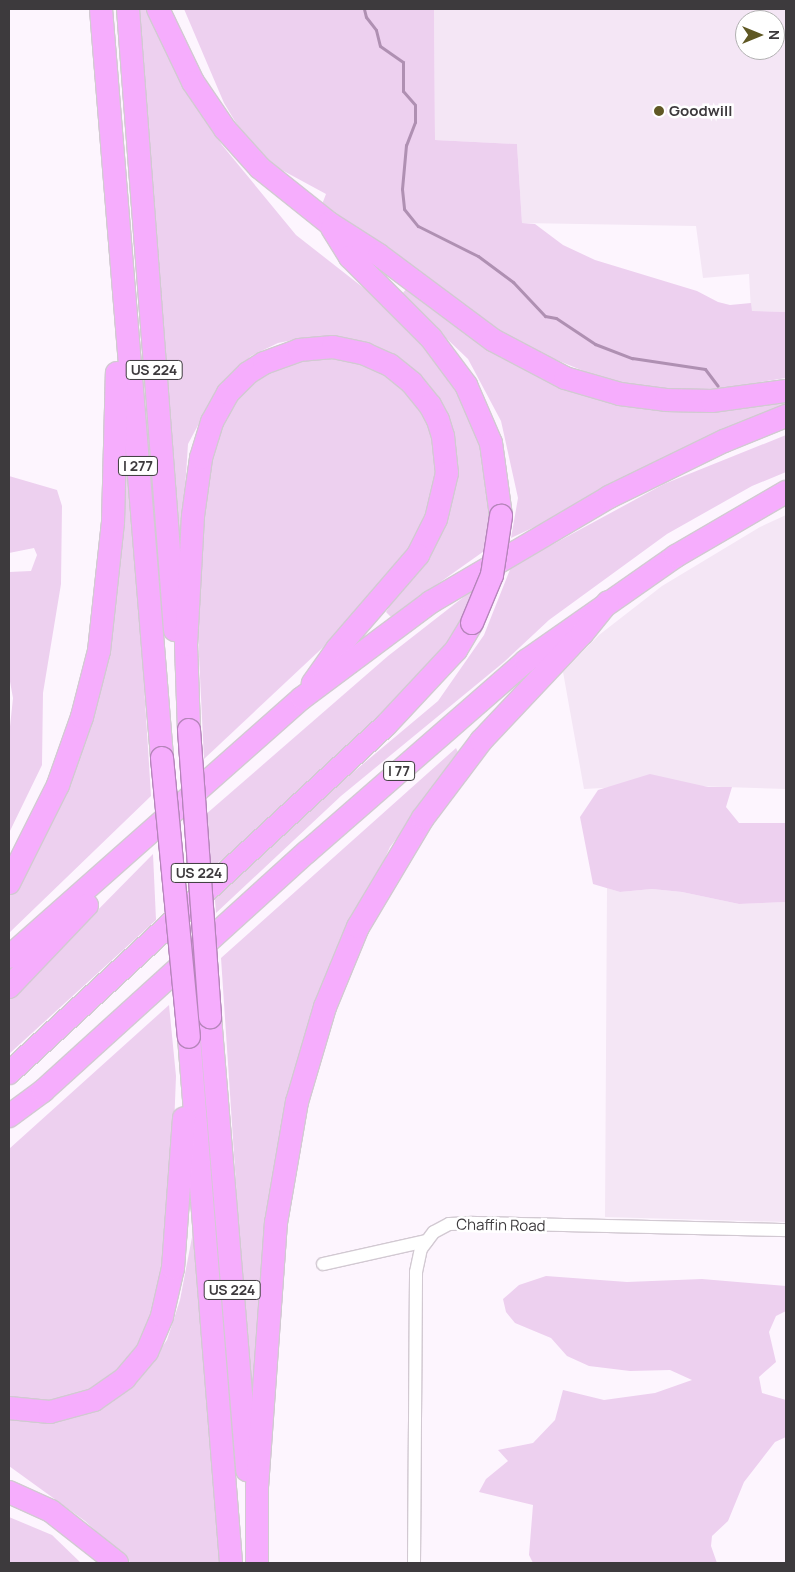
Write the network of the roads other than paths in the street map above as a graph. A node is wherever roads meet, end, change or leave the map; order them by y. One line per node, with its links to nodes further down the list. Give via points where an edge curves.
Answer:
1 (101, 9): 4 (highway, I 277)
2 (128, 9): 11 (highway, US 224, via 174,620)
3 (158, 9): 5 (highway, via 193,82 225,129 260,168)
4 (115, 175): 13 (highway, via 116,466 104,620 93,680 72,749 44,819); 16 (highway, I 277, bridge)
5 (329, 223): 6 (highway, via 380,255 493,340 565,378 620,394 666,400 712,401); 17 (highway, bridge, via 350,257 431,338 466,385 491,443 500,516 492,574 472,623 456,650 386,725)
6 (786, 391)
7 (786, 416): 10 (highway, via 683,460 543,534 431,602)
8 (786, 492): 9 (highway, I 77, via 747,512)
9 (608, 602): 18 (highway, I 77, via 526,661 307,852); 30 (highway, via 582,634 481,740 423,818 358,927 325,1007 297,1102 276,1223)
10 (302, 698): 11 (highway, via 337,649 418,555 436,520 447,473 438,420 412,383 390,365 365,354 333,347 298,350 264,363 232,388 212,422 202,458 193,516 186,646); 12 (highway)
11 (188, 730): 30 (highway, US 224, bridge)
12 (140, 844): 14 (highway); 15 (highway, via 61,935)
13 (9, 884)
14 (9, 958)
15 (9, 987)
16 (188, 1037): 24 (highway, via 173,1268 153,1339 137,1366 94,1400 50,1412); 29 (highway, US 224)
17 (9, 1073)
18 (43, 1091): 19 (highway, I 77); 20 (highway)
19 (9, 1116)
20 (9, 1132)
21 (786, 1230): 22 (street, Chaffin Road, via 457,1224 441,1227)
22 (426, 1241): 23 (street); 31 (street, via 416,1272)
23 (323, 1264)
24 (9, 1408)
25 (9, 1480): 27 (highway)
26 (9, 1492): 27 (highway)
27 (51, 1511): 28 (highway)
28 (117, 1563)
29 (231, 1563)
30 (256, 1563)
31 (414, 1563)

